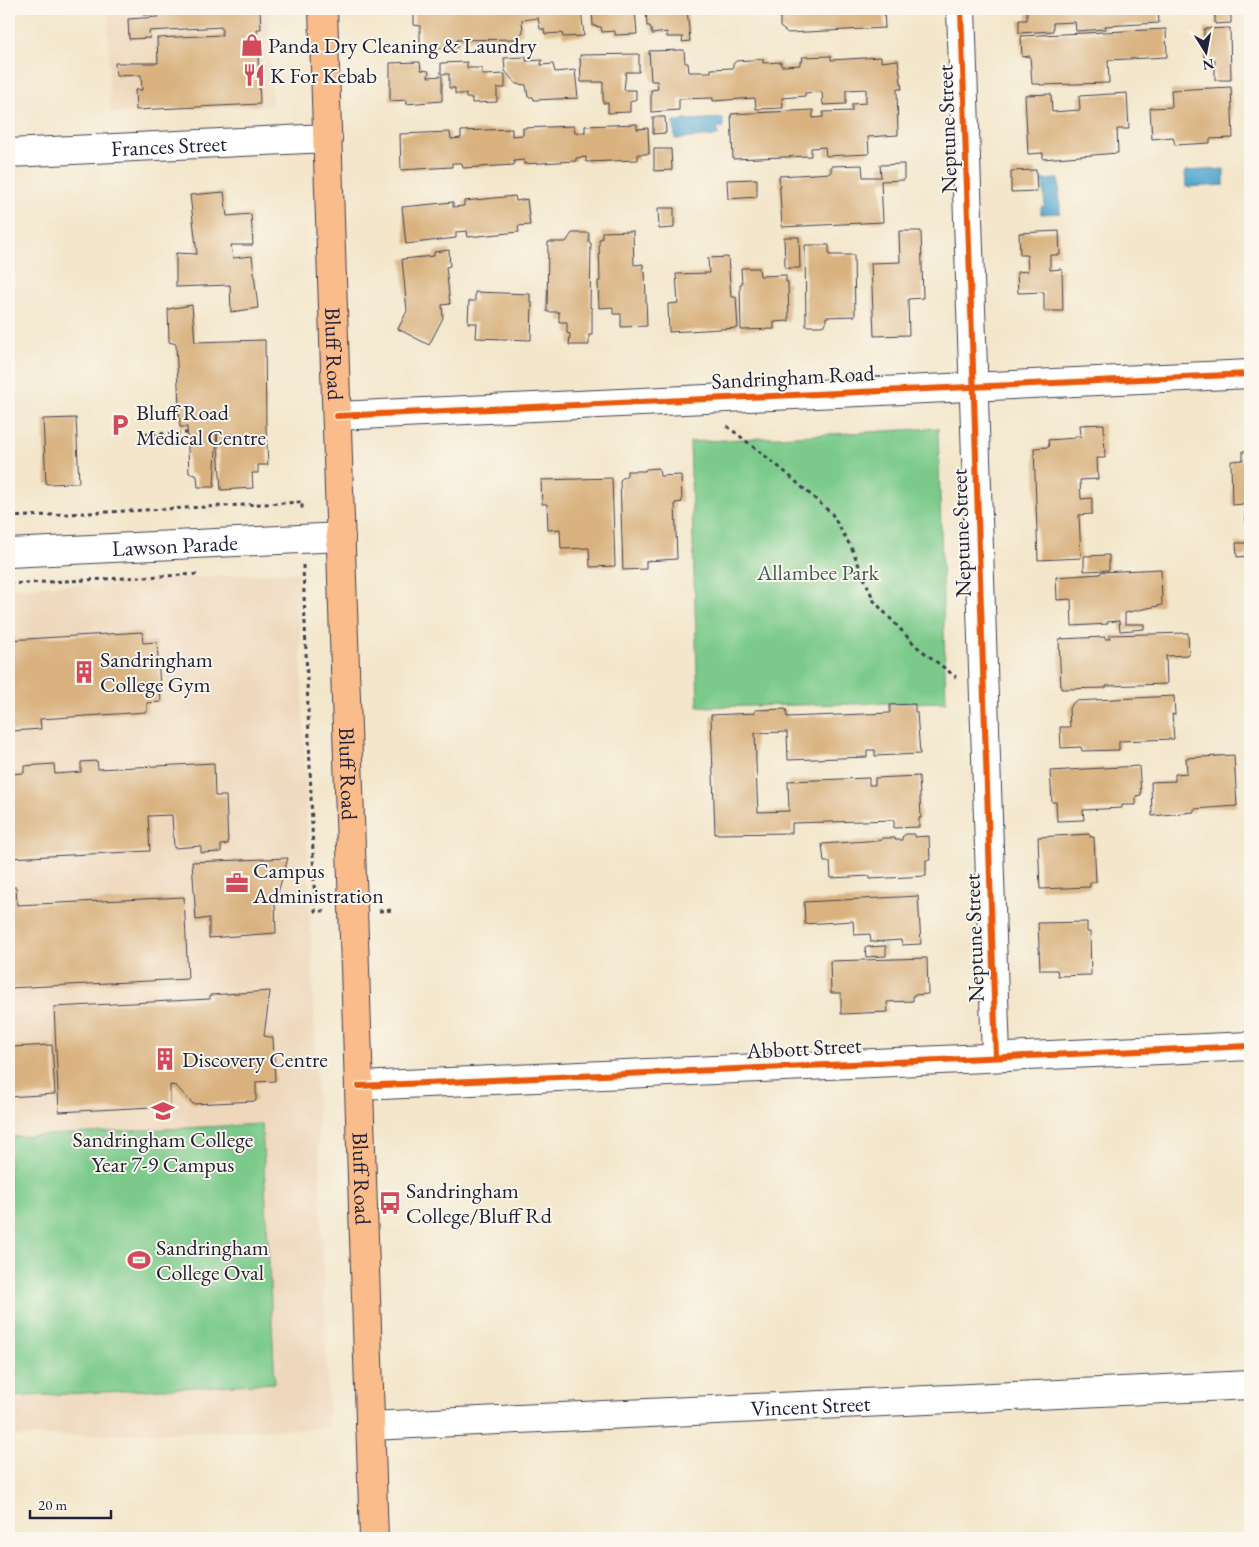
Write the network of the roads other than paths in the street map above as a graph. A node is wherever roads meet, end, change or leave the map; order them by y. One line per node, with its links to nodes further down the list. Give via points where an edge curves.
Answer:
1 (323, 9): 3 (main road, Bluff Road)
2 (961, 9): 6 (street, Neptune Street)
3 (328, 138): 4 (street, Frances Street); 7 (main road, Bluff Road)
4 (9, 153)
5 (1250, 374): 6 (street, Sandringham Road)
6 (973, 386): 7 (street, Sandringham Road); 11 (street, Neptune Street)
7 (337, 416): 8 (main road, Bluff Road)
8 (341, 537): 9 (street, Lawson Parade); 12 (main road, Bluff Road)
9 (9, 553)
10 (1250, 1046): 11 (street, Abbott Street)
11 (996, 1057): 12 (street, Abbott Street)
12 (359, 1086): 14 (main road, Bluff Road)
13 (1250, 1384): 14 (street, Vincent Street)
14 (370, 1426): 15 (main road, Bluff Road)
15 (374, 1538)

